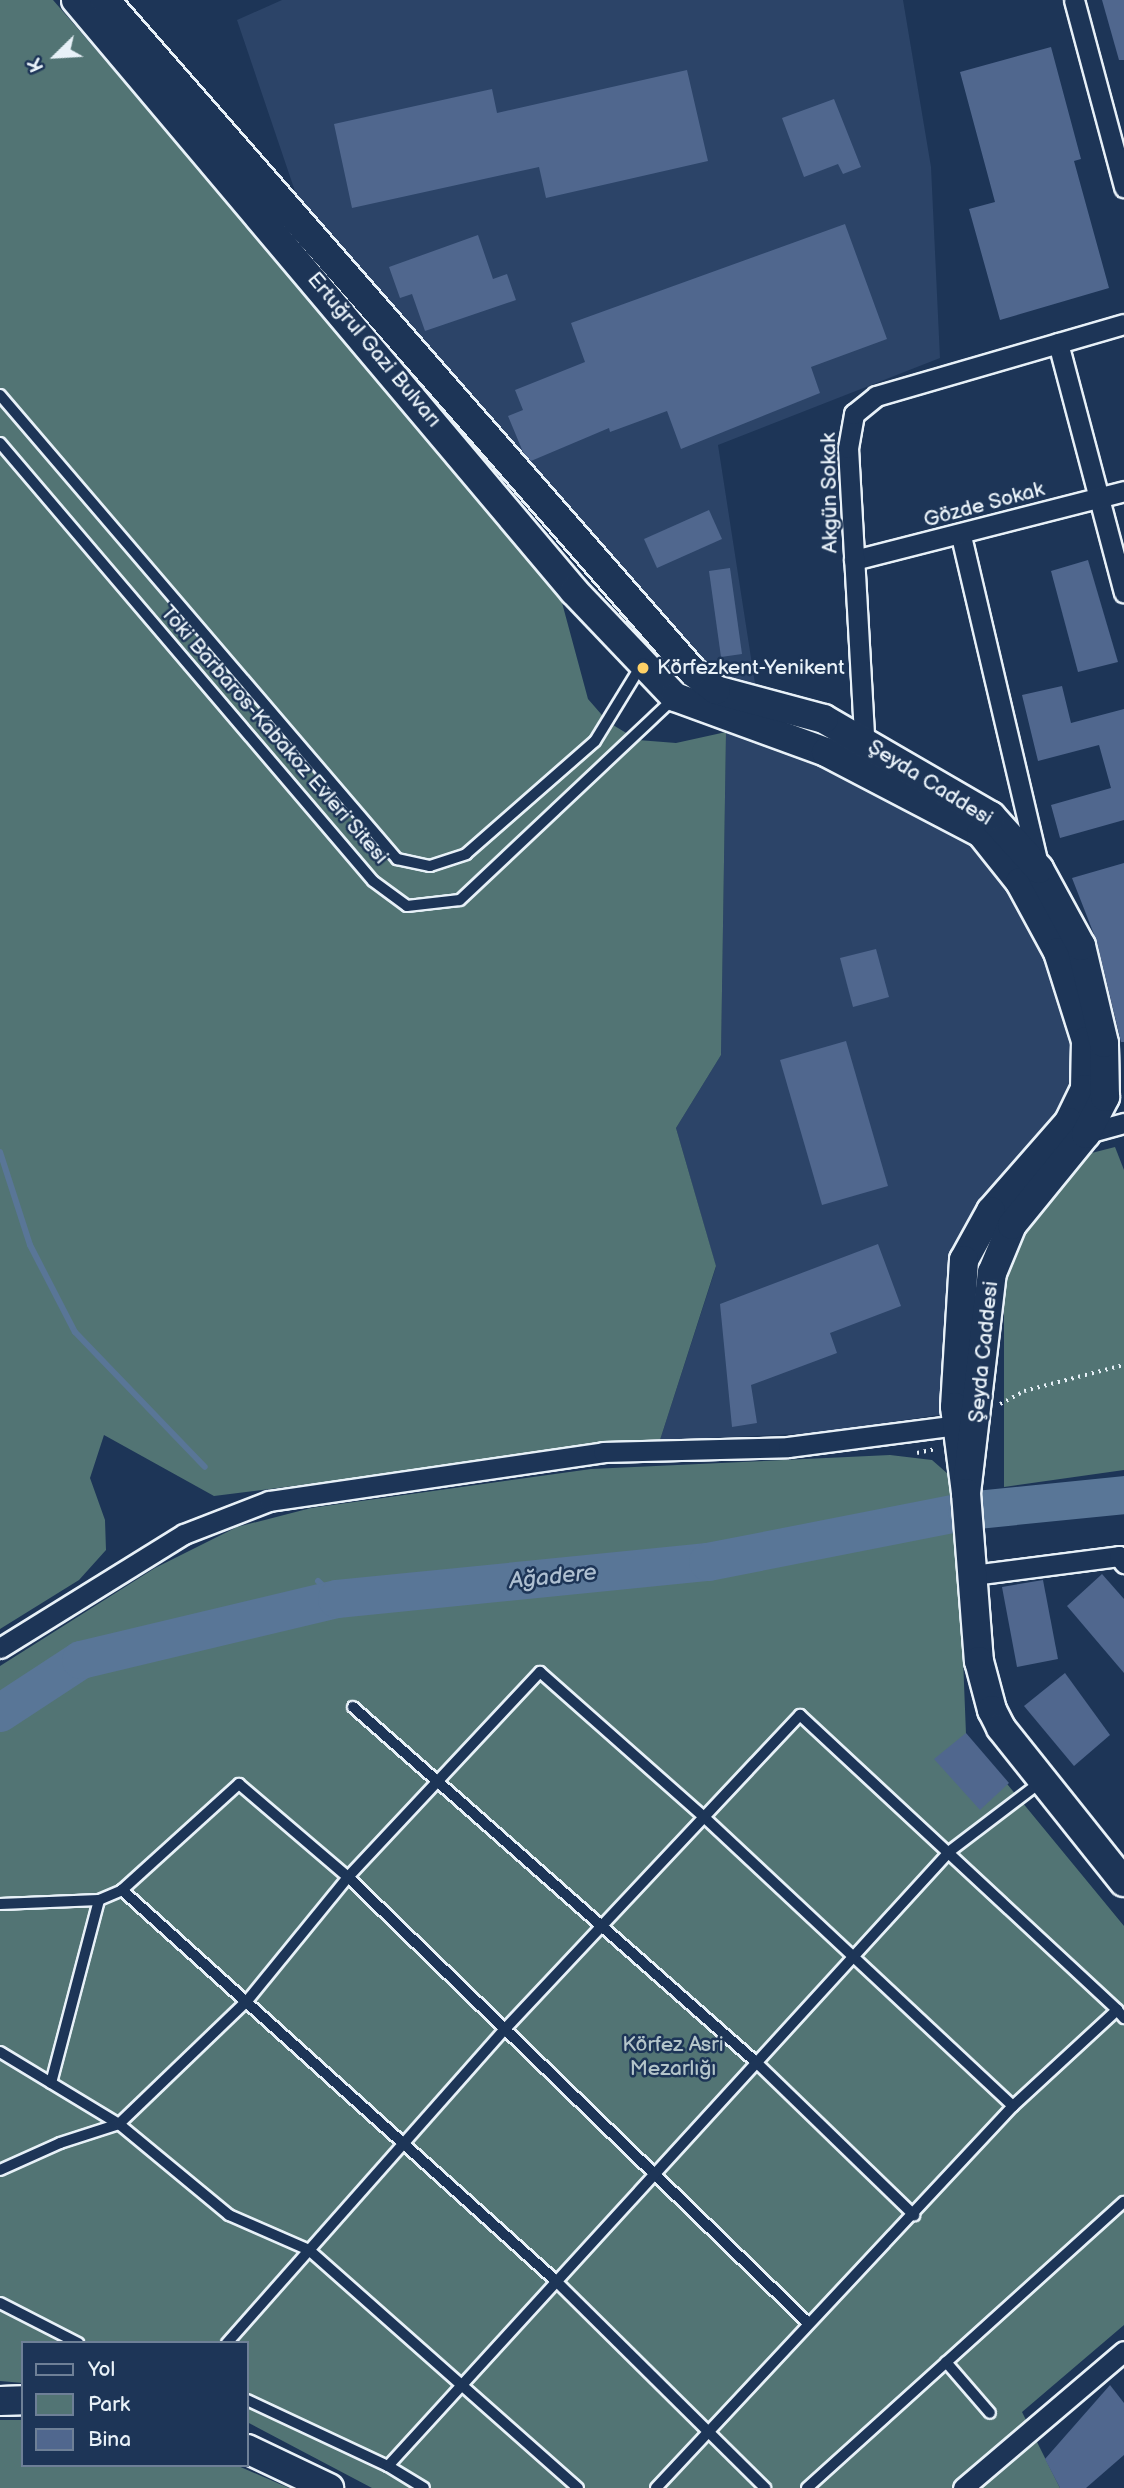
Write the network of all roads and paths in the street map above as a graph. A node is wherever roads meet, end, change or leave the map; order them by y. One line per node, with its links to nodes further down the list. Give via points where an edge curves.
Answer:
1 (76, 0): 15 (main road, Ertuğrul Gazi Bulvarı, via 574,592)
2 (106, 0): 14 (main road, Ertuğrul Gazi Bulvarı)
3 (1074, 0): 4 (street)
4 (1124, 187)
5 (1124, 324): 6 (street, Akgün Sokak)
6 (1058, 343): 10 (street); 12 (street, Akgün Sokak, via 862,404 854,414 848,448)
7 (0, 395): 15 (lane, Toki Barbaros-Kabakoz Evleri Sitesi, via 397,859 430,866 466,854 595,741)
8 (0, 443): 16 (lane, Toki Barbaros-Kabakoz Evleri Sitesi, via 373,881 408,906 460,900)
9 (1124, 491): 10 (street, Gözde Sokak)
10 (1098, 498): 11 (street, Gözde Sokak); 13 (street)
11 (961, 536): 12 (street, Gözde Sokak); 19 (street)
12 (854, 560): 17 (street, Akgün Sokak)
13 (1124, 592)
14 (665, 638): 17 (main road, Şeyda Caddesi, via 693,672 716,690 824,719)
15 (643, 663): 16 (main road, Ertuğrul Gazi Bulvarı)
16 (675, 697): 18 (main road, Şeyda Caddesi, via 825,752)
17 (864, 742): 18 (street, Akgün Sokak); 19 (main road, Şeyda Caddesi, via 991,817)
18 (867, 774): 19 (main road, Şeyda Caddesi, via 981,833)
19 (1030, 876): 21 (main road, Şeyda Caddesi, via 1081,946 1104,1043 1105,1097); 22 (main road, Şeyda Caddesi, via 1086,1041 1085,1089 1069,1122)
20 (1124, 1123): 21 (street)
21 (1086, 1134): 22 (street); 24 (main road, Şeyda Caddesi, via 1012,1225 992,1273)
22 (1049, 1144): 24 (main road, Şeyda Caddesi, via 991,1211 964,1259)
23 (1124, 1365): 24 (path, via 1024,1391)
24 (967, 1421): 25 (path, via 933,1451); 27 (main road, Şeyda Caddesi, via 965,1493); 28 (street, via 788,1447 603,1452 269,1501 184,1534)
25 (912, 1453)
26 (1124, 1563): 27 (street, via 1119,1556)
27 (973, 1575): 30 (main road, Şeyda Caddesi, via 986,1695 1000,1728)
28 (0, 1648)
29 (354, 1707): 31 (lane)
30 (1042, 1781): 33 (lane); 35 (main road, Şeyda Caddesi)
31 (437, 1782): 32 (lane, via 540,1672); 34 (lane); 39 (lane)
32 (704, 1816): 33 (lane, via 800,1715); 39 (lane); 40 (lane)
33 (950, 1851): 40 (lane); 42 (lane)
34 (348, 1877): 36 (lane, via 239,1784); 41 (lane); 43 (lane)
35 (1124, 1882)
36 (122, 1890): 37 (lane); 41 (lane)
37 (99, 1900): 38 (lane); 46 (lane)
38 (0, 1904)
39 (603, 1925): 43 (lane); 45 (lane)
40 (852, 1959): 45 (lane); 47 (lane)
41 (247, 2001): 48 (lane); 49 (lane)
42 (1121, 2014): 47 (lane)
43 (505, 2029): 49 (lane); 51 (lane)
44 (0, 2052): 46 (lane)
45 (757, 2063): 51 (lane); 53 (lane)
46 (51, 2083): 48 (lane)
47 (1013, 2106): 53 (lane)
48 (120, 2124): 50 (lane, via 60,2143); 54 (lane, via 229,2215)
49 (404, 2143): 54 (lane); 55 (lane)
50 (0, 2170)
51 (655, 2174): 55 (lane); 57 (lane)
52 (1122, 2206): 61 (lane)
53 (914, 2215): 57 (lane)
54 (309, 2250): 59 (lane); 62 (lane)
55 (556, 2282): 62 (lane); 67 (lane)
56 (0, 2303): 58 (lane)
57 (807, 2322): 67 (lane)
58 (74, 2341)
59 (229, 2341)
60 (1124, 2351): 76 (street)
61 (946, 2362): 66 (lane); 75 (lane)
62 (463, 2384): 69 (lane); 72 (lane)
63 (0, 2400): 64 (main road)
64 (21, 2400)
65 (248, 2400): 69 (lane)
66 (990, 2413)
67 (710, 2430): 73 (lane); 74 (lane)
68 (248, 2449): 70 (main road)
69 (388, 2466): 71 (lane)
70 (329, 2488)
71 (424, 2488)
72 (578, 2488)
73 (656, 2488)
74 (765, 2488)
75 (807, 2488)
76 (963, 2488)

